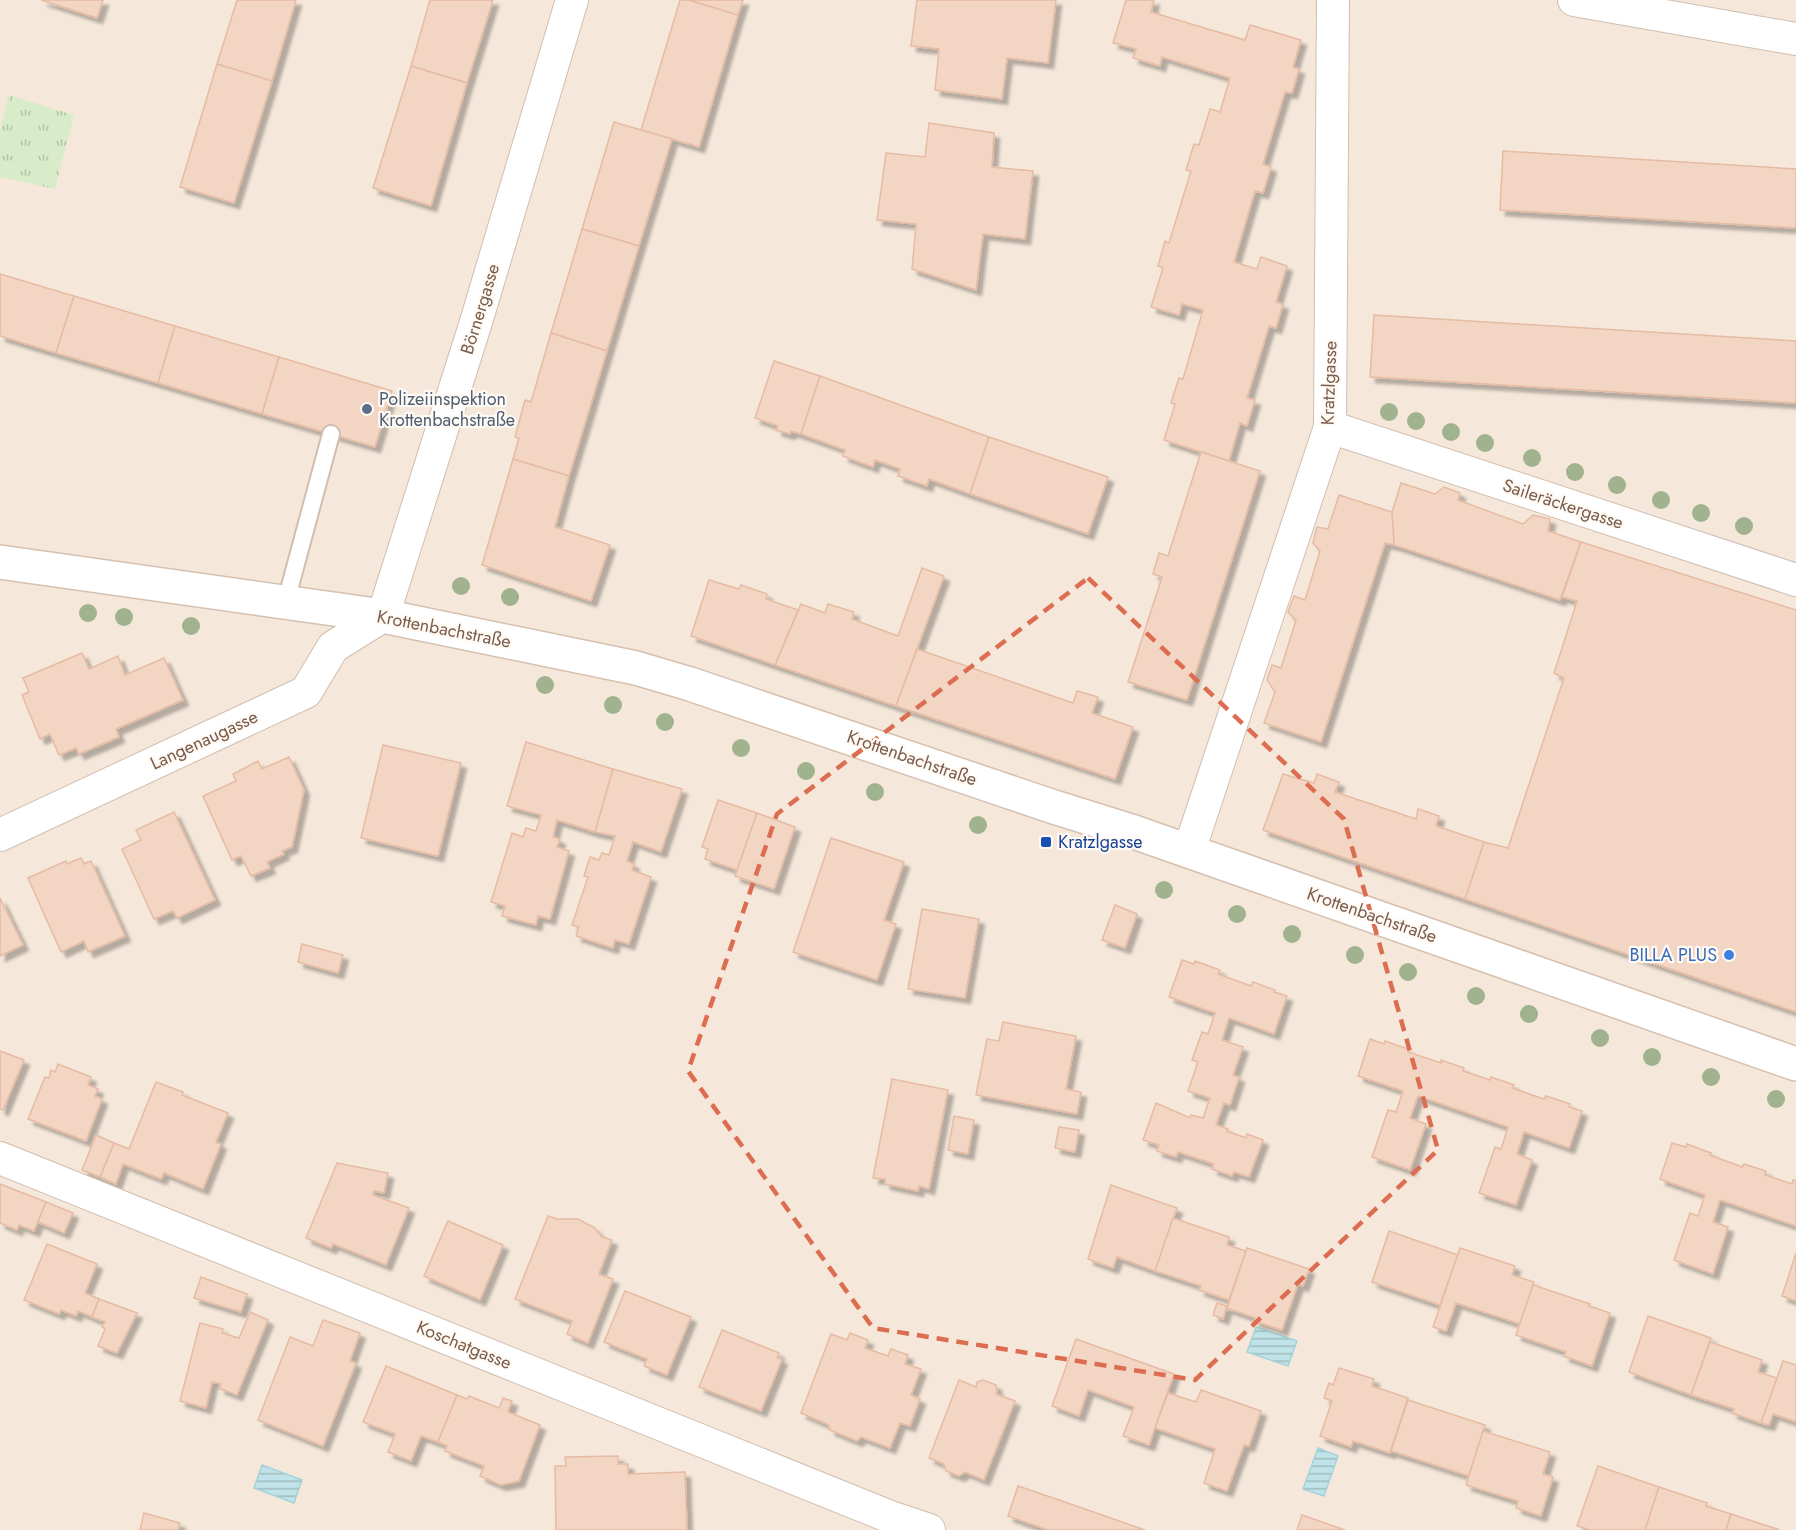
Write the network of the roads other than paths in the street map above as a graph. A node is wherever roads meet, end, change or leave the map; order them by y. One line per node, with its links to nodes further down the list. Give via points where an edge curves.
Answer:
1 (572, 0): 10 (street, Börnergasse)
2 (1334, 0): 5 (street, Kratzlgasse)
3 (1574, 0): 4 (street)
4 (1796, 39)
5 (1330, 428): 8 (street, Saileräckergasse); 12 (street, Kratzlgasse)
6 (331, 434): 9 (lane)
7 (0, 562): 9 (main road, Krottenbachstraße)
8 (1796, 580)
9 (286, 602): 10 (main road, Krottenbachstraße)
10 (383, 616): 11 (street, Langenaugasse, via 333,647 306,692); 12 (main road, Krottenbachstraße, via 658,673)
11 (0, 835)
12 (1189, 852): 13 (main road, Krottenbachstraße)
13 (1796, 1064)
14 (0, 1158): 15 (street, Koschatgasse)
15 (885, 1524): 16 (street, Koschatgasse)
16 (929, 1530)

